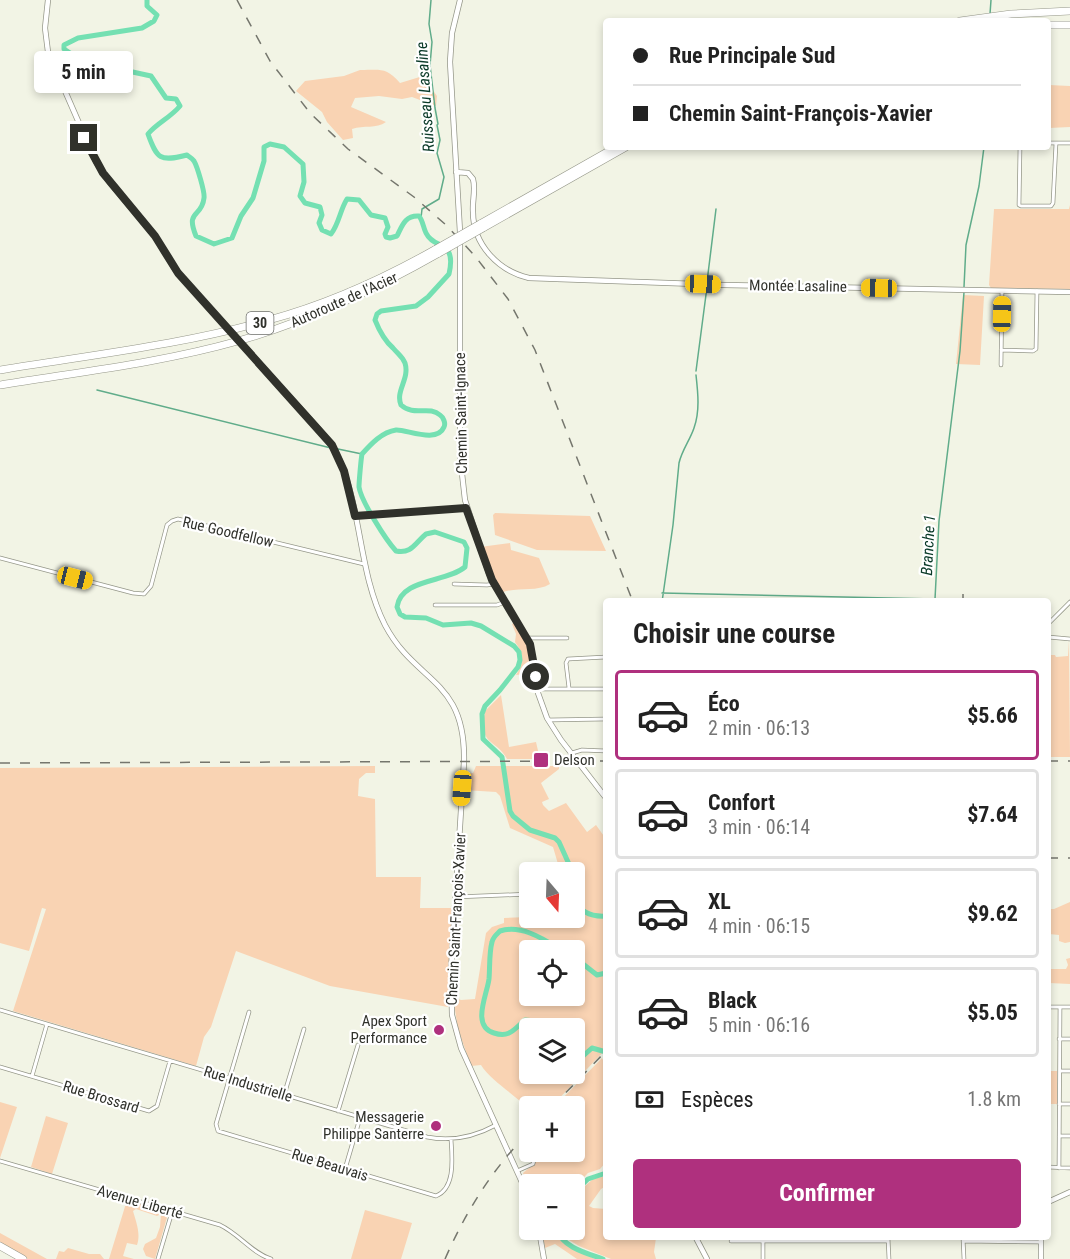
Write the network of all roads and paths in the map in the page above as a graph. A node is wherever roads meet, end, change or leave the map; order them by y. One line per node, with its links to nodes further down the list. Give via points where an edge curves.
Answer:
1 (48, 0): 24 (street, Chemin Saint-François-Xavier, bridge, via 48,52 96,162 155,236 176,271 333,447 344,471)
2 (460, 0): 13 (street, Chemin Saint-Ignace, via 450,57)
3 (1070, 11): 4 (highway)
4 (982, 18)
5 (1051, 25): 6 (highway)
6 (1070, 25)
7 (1051, 142): 8 (street)
8 (1056, 143): 9 (street); 12 (street, via 1051,206 1019,205)
9 (1070, 143)
10 (611, 150): 14 (highway, Autoroute de l'Acier / 30)
11 (621, 150): 14 (highway, Autoroute de l'Acier / 30)
12 (1020, 150)
13 (456, 172): 16 (street, Montée Lasaline, via 468,173 473,179 474,221 485,249 505,268 529,278); 23 (street, Chemin Saint-Ignace, via 460,456)
14 (482, 226): 15 (highway, Autoroute de l'Acier / 30, bridge)
15 (437, 251): 21 (highway, Autoroute de l'Acier / 30, via 354,290 268,321 199,337); 22 (highway, Autoroute de l'Acier / 30, via 348,301 254,336 181,355)
16 (1002, 290): 17 (street, Montée Lasaline); 19 (street)
17 (1037, 291): 18 (street, Montée Lasaline); 19 (street, via 1036,349)
18 (1070, 292)
19 (1001, 350): 20 (street)
20 (1001, 364)
21 (0, 370)
22 (0, 388)
23 (466, 508): 24 (street); 28 (street, Chemin Saint-Ignace)
24 (355, 516): 26 (street, Chemin Saint-François-Xavier)
25 (0, 558): 26 (street, Rue Goodfellow, via 144,594 152,583 167,525 180,519)
26 (366, 564): 47 (street, Chemin Saint-François-Xavier, via 387,629 401,649 446,693 461,725 464,762)
27 (454, 584): 28 (street)
28 (494, 584): 29 (street, Chemin Saint-Ignace)
29 (505, 602): 31 (street); 33 (street, Chemin Saint-Ignace)
30 (1070, 602): 32 (street)
31 (435, 605)
32 (1051, 621)
33 (528, 638): 34 (street); 38 (street)
34 (567, 638)
35 (1051, 638): 36 (street)
36 (1070, 639)
37 (603, 657): 39 (street, via 568,659)
38 (537, 688): 39 (street); 42 (street)
39 (569, 688): 40 (street)
40 (603, 688)
41 (603, 719): 42 (street)
42 (548, 720): 44 (street)
43 (603, 751): 44 (street)
44 (571, 754): 45 (street)
45 (603, 794)
46 (519, 894): 47 (street)
47 (455, 897): 69 (street, Chemin Saint-François-Xavier, via 452,1019)
48 (1051, 1007): 49 (street)
49 (1060, 1007): 50 (street); 55 (street)
50 (1070, 1007)
51 (0, 1010): 53 (street, Rue Industrielle)
52 (249, 1012): 63 (street)
53 (47, 1024): 58 (street, Rue Industrielle); 62 (street)
54 (304, 1029): 64 (street)
55 (1059, 1039): 56 (street); 60 (street)
56 (1070, 1039)
57 (358, 1045): 67 (street)
58 (170, 1061): 62 (street, Rue Brossard, via 156,1106 149,1111); 63 (street, Rue Industrielle)
59 (0, 1067): 62 (street, Rue Brossard)
60 (1059, 1071): 61 (street); 65 (street)
61 (1070, 1071)
62 (32, 1076)
63 (229, 1078): 64 (street, Rue Industrielle); 78 (street, Rue Beauvais, via 216,1124 218,1131)
64 (284, 1095): 67 (street, Rue Industrielle)
65 (1059, 1104): 66 (street); 70 (street)
66 (1070, 1104)
67 (338, 1111): 68 (street, Rue Industrielle)
68 (360, 1118): 72 (street, Rue Industrielle, via 426,1137); 78 (street)
69 (496, 1125): 72 (street, Rue Industrielle, via 475,1135); 79 (street, Chemin Saint-François-Xavier)
70 (1059, 1136): 71 (street); 76 (street)
71 (1070, 1136)
72 (451, 1139): 78 (street, Rue Beauvais, via 452,1174 437,1196)
73 (0, 1161): 83 (street, Avenue Liberté)
74 (534, 1162): 79 (street)
75 (1051, 1167): 76 (street)
76 (1059, 1167): 77 (street)
77 (1070, 1168)
78 (345, 1169)
79 (518, 1171): 80 (street, Chemin Saint-François-Xavier)
80 (519, 1174)
81 (1070, 1192): 82 (street)
82 (1051, 1199)
83 (172, 1211): 94 (street); 95 (street, Avenue Liberté, via 224,1227)
84 (541, 1240): 96 (street)
85 (697, 1240): 97 (street)
86 (747, 1240): 91 (street)
87 (763, 1240): 98 (street)
88 (888, 1240): 99 (street)
89 (963, 1240): 100 (street)
90 (1041, 1240): 101 (street)
91 (731, 1241)
92 (0, 1246): 93 (highway)
93 (23, 1259)
94 (158, 1259)
95 (271, 1259)
96 (544, 1259)
97 (707, 1259)
98 (763, 1259)
99 (889, 1259)
100 (964, 1259)
101 (1041, 1259)

